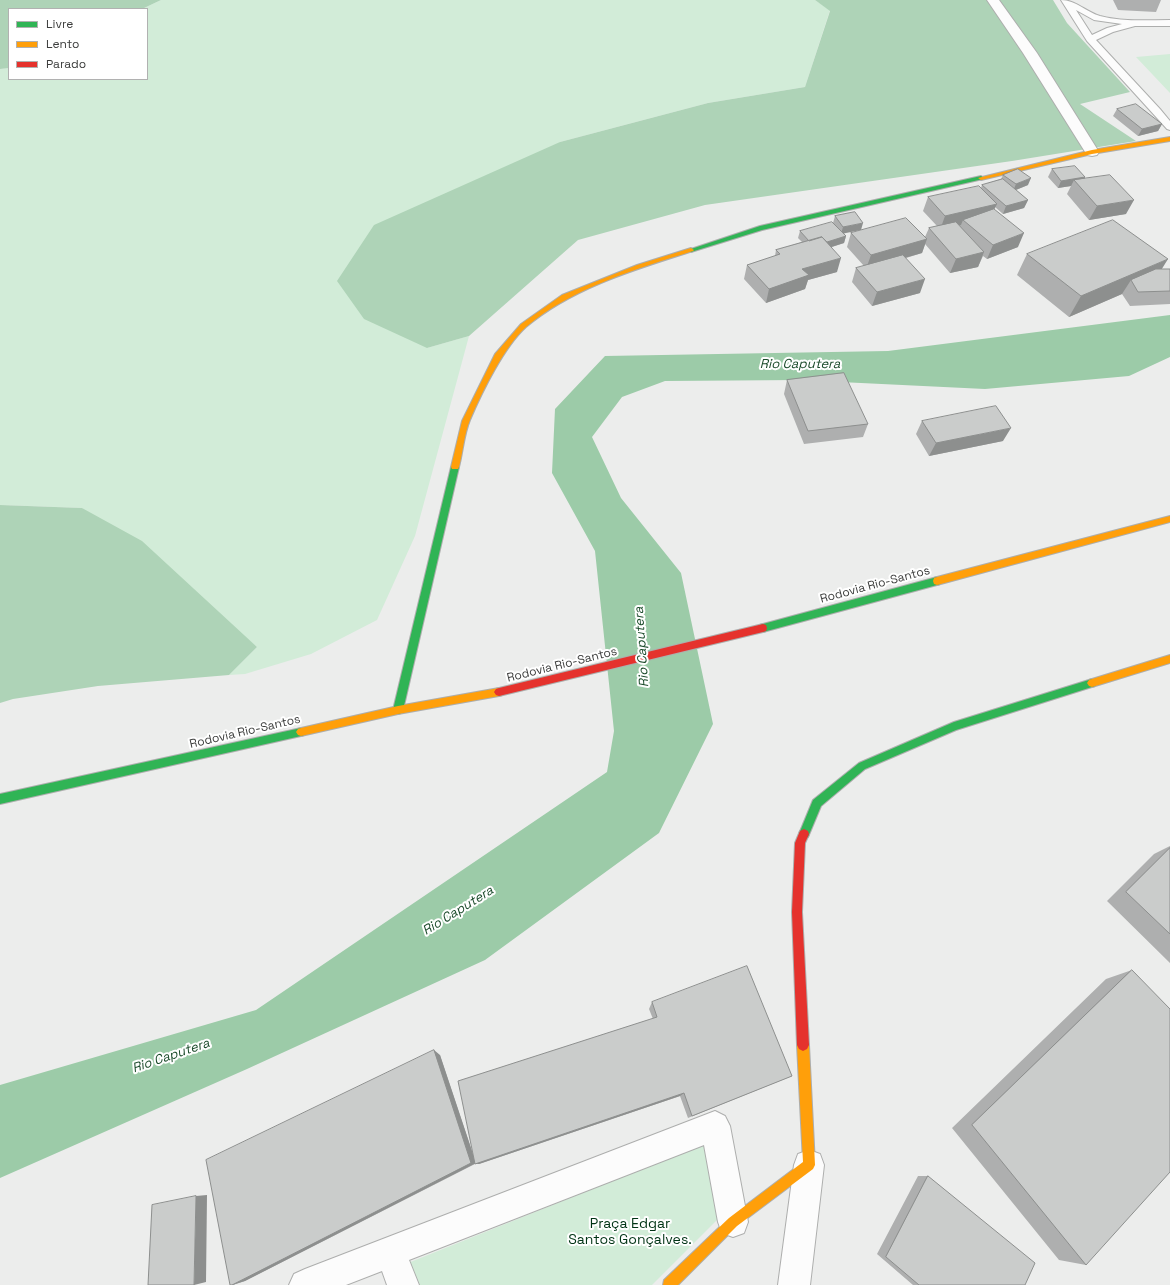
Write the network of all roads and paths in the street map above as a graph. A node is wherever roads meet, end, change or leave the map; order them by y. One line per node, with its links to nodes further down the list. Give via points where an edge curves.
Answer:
1 (993, 0): 8 (street, via 1030,53)
2 (1065, 1): 3 (lane, via 1097,18); 5 (lane)
3 (1135, 23): 4 (lane); 5 (lane)
4 (1170, 23)
5 (1090, 39): 6 (lane)
6 (1170, 127)
7 (1170, 139): 8 (main road)
8 (1092, 152): 11 (main road, via 760,228 639,266 564,297 523,326 498,356 466,421)
9 (1170, 518): 11 (main road, Rodovia Rio-Santos, via 735,635 504,691)
10 (1170, 659): 13 (main road, via 954,726 862,766 817,803 800,843 797,912)
11 (398, 710): 12 (main road, Rodovia Rio-Santos)
12 (0, 799)
13 (809, 1165): 14 (main road); 19 (street)
14 (733, 1222): 15 (street, via 715,1126); 18 (main road)
15 (390, 1252): 16 (street); 17 (street)
16 (305, 1285)
17 (403, 1285)
18 (669, 1285)
19 (794, 1285)

